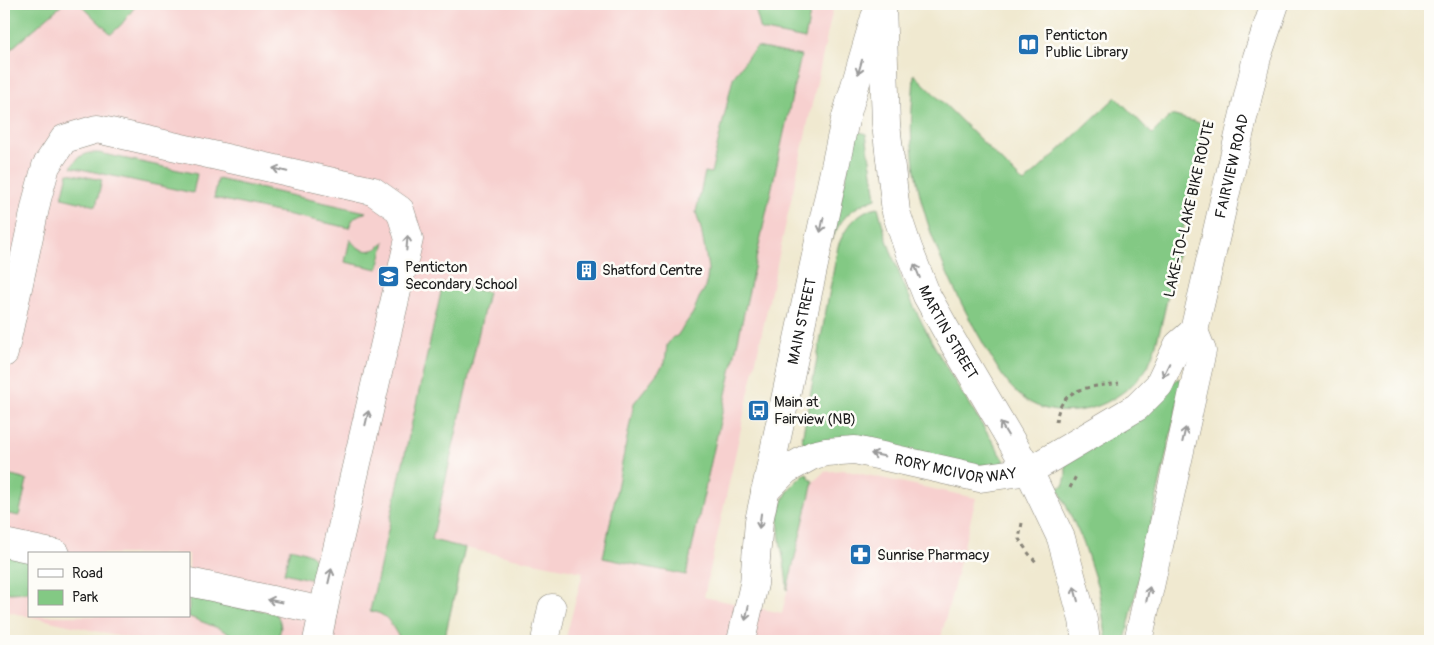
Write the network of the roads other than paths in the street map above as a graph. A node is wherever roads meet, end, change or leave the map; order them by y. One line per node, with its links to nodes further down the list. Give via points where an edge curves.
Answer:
1 (880, 4): 5 (main road, MARTIN STREET, one-way to 1, via 928,296 896,212 886,124); 6 (main road, MAIN STREET, one-way to 6, via 845,120)
2 (1274, 4): 3 (main road, FAIRVIEW ROAD, via 1257,57)
3 (1194, 332): 5 (main road, RORY MCIVOR WAY, one-way to 5, via 1178,345 1159,385 1137,408); 16 (main road, one-way to 3, via 1202,351)
4 (4, 353): 11 (main road, one-way to 4, via 409,239 400,210 373,192 96,129 64,139 46,166)
5 (1029, 471): 6 (main road, RORY MCIVOR WAY, one-way to 6, via 980,478 855,450 826,452 786,470); 15 (main road, MARTIN STREET, one-way to 5, via 1060,538)
6 (766, 491): 14 (main road, MAIN STREET, one-way to 14, via 759,521 754,584)
7 (4, 543): 8 (main road)
8 (47, 552)
9 (190, 582): 11 (main road, one-way to 9)
10 (552, 608): 13 (main road)
11 (323, 611): 12 (main road)
12 (316, 641)
13 (545, 641)
14 (741, 641)
15 (1086, 641)
16 (1138, 641)

